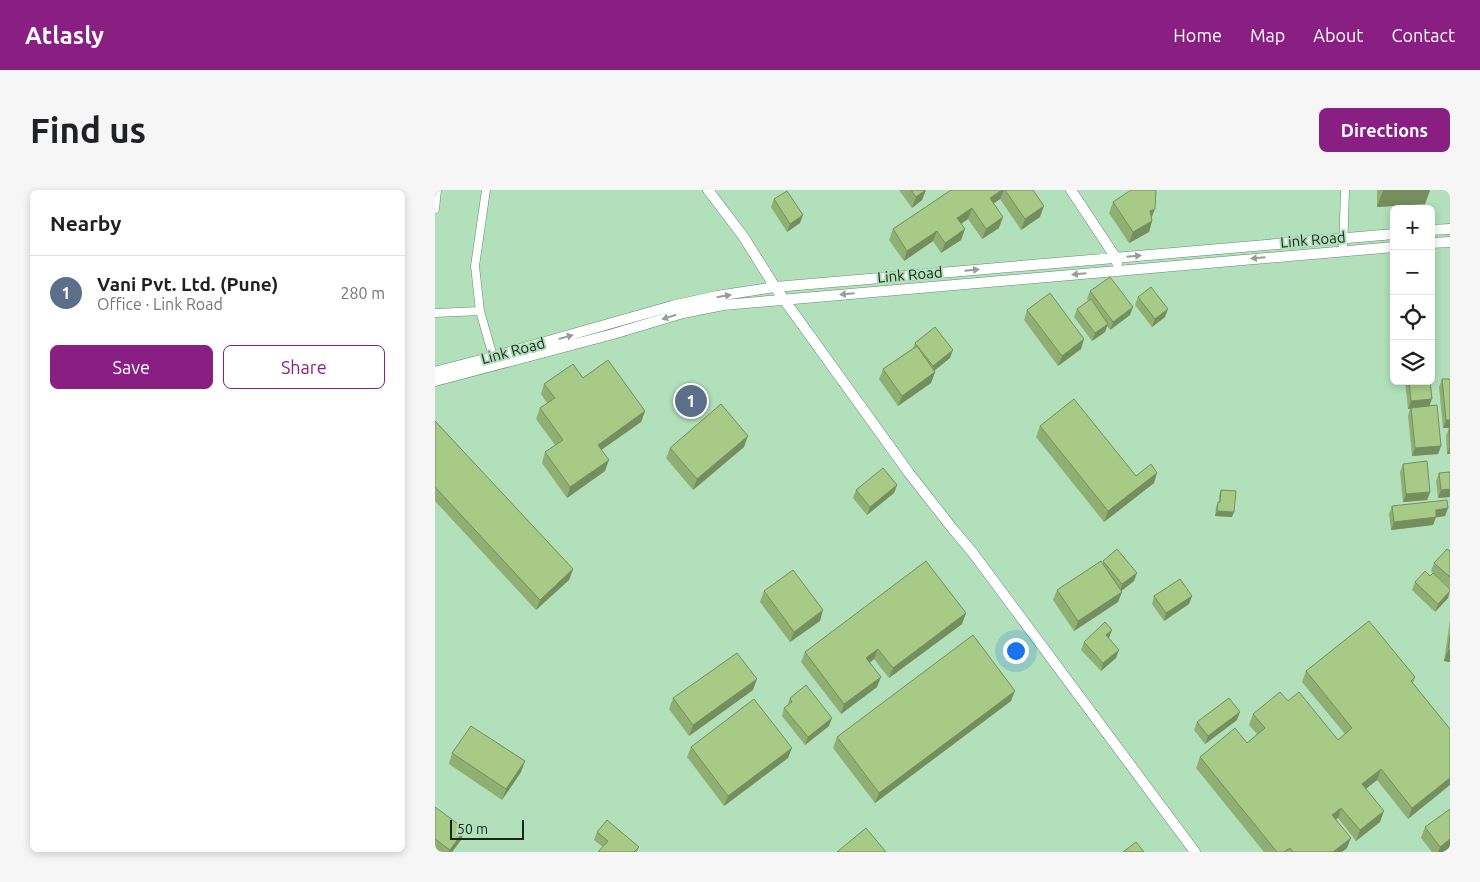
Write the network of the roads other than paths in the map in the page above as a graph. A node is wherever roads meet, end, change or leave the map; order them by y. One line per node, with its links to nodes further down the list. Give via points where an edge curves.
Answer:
1 (437, 190): 6 (street)
2 (486, 190): 19 (street, via 475,266)
3 (708, 190): 17 (street, via 743,236)
4 (1071, 190): 15 (street)
5 (1345, 190): 10 (street)
6 (435, 209)
7 (1450, 229): 8 (street)
8 (1435, 230)
9 (1390, 234): 10 (street, Link Road)
10 (1343, 238): 14 (street); 15 (street, Link Road, one-way to 10)
11 (1450, 242): 12 (street)
12 (1435, 243)
13 (1390, 246): 14 (street, Link Road)
14 (1343, 251): 16 (street, Link Road, one-way to 16)
15 (1116, 258): 16 (street); 17 (street, Link Road, one-way to 15)
16 (1118, 270): 18 (street, Link Road, one-way to 18)
17 (775, 287): 18 (street); 21 (street, Link Road, one-way to 17, via 672,306)
18 (784, 300): 21 (street, Link Road, one-way to 21, via 723,305 683,313 613,334); 24 (street, via 909,473 973,553)
19 (480, 311): 20 (street); 21 (street)
20 (435, 313)
21 (495, 361): 22 (street, Link Road); 23 (street, Link Road)
22 (435, 372)
23 (435, 381)
24 (1195, 852)

